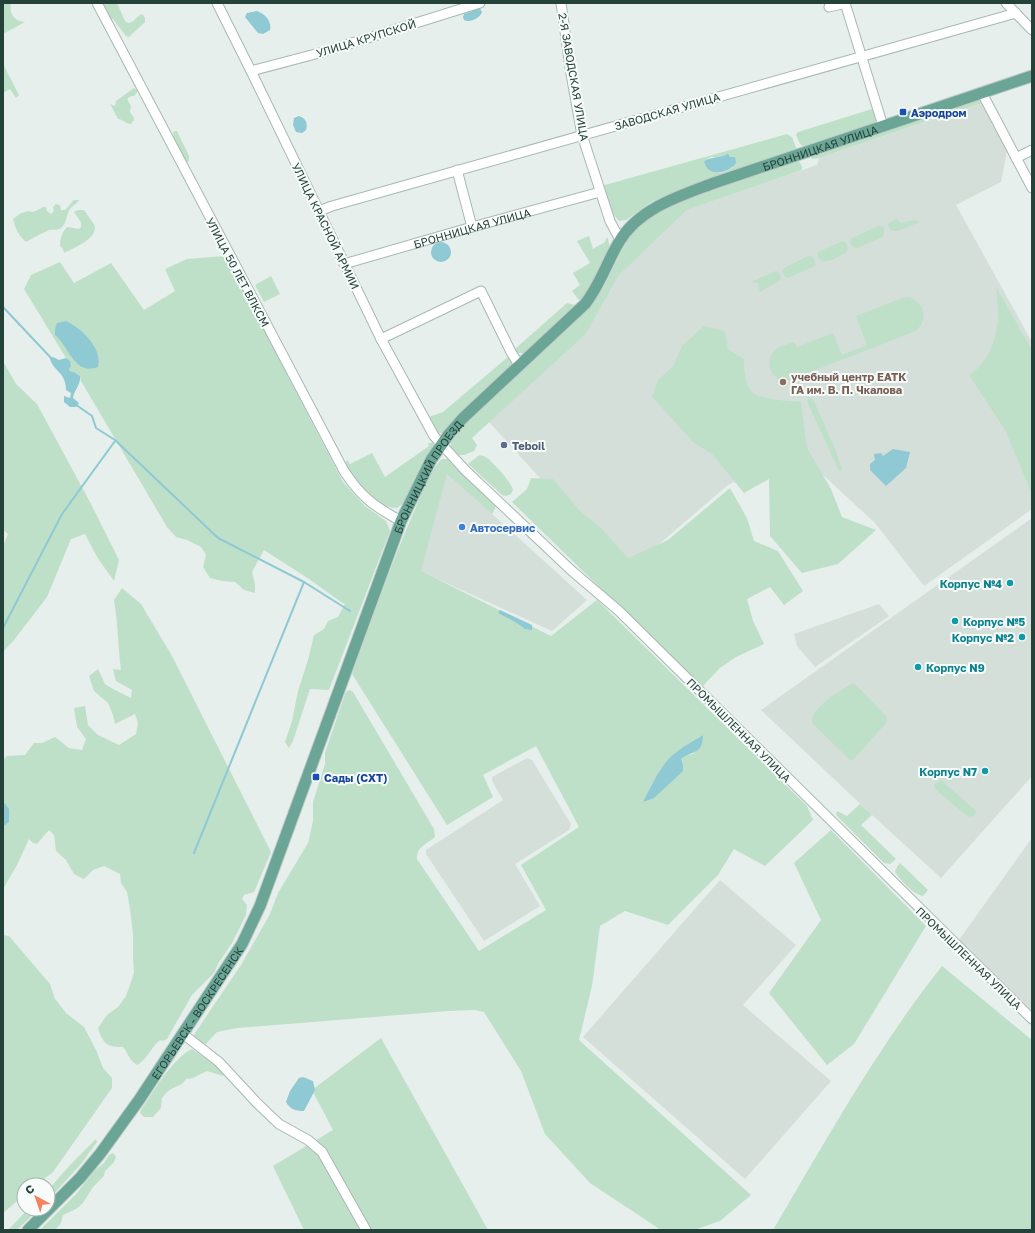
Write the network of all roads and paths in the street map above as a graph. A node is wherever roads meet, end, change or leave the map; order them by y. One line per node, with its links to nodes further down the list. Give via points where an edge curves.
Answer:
1 (97, 3): 28 (street, УЛИЦА 50 ЛЕТ ВЛКСМ, via 344,471 370,502)
2 (216, 3): 11 (street, УЛИЦА КРАСНОЙ АРМИИ)
3 (480, 3): 11 (street, УЛИЦА КРУПСКОЙ, via 323,52)
4 (561, 3): 15 (street, 2-Я ЗАВОДСКАЯ УЛИЦА)
5 (845, 3): 7 (street); 10 (street)
6 (1006, 3): 8 (street)
7 (829, 7)
8 (1016, 13): 9 (street); 10 (street, ЗАВОДСКАЯ УЛИЦА)
9 (1032, 30)
10 (861, 56): 14 (street); 15 (street, ЗАВОДСКАЯ УЛИЦА)
11 (251, 71): 21 (street, УЛИЦА КРАСНОЙ АРМИИ)
12 (1032, 76): 13 (main road, БРОННИЦКАЯ УЛИЦА)
13 (982, 93): 14 (main road, БРОННИЦКАЯ УЛИЦА); 17 (street)
14 (883, 126): 23 (main road, БРОННИЦКАЯ УЛИЦА, via 656,206)
15 (582, 135): 18 (street, ЗАВОДСКАЯ УЛИЦА); 20 (street, 2-Я ЗАВОДСКАЯ УЛИЦА)
16 (1032, 150): 17 (street)
17 (1016, 158): 19 (street)
18 (457, 170): 21 (street, ЗАВОДСКАЯ УЛИЦА); 22 (street)
19 (1032, 188)
20 (600, 192): 22 (street, БРОННИЦКАЯ УЛИЦА); 23 (street, 2-Я ЗАВОДСКАЯ УЛИЦА)
21 (319, 211): 24 (street, УЛИЦА КРАСНОЙ АРМИИ)
22 (472, 227): 24 (street, БРОННИЦКАЯ УЛИЦА)
23 (620, 240): 26 (main road, БРОННИЦКИЙ ПРОЕЗД, via 585,304)
24 (344, 264): 25 (street, УЛИЦА КРАСНОЙ АРМИИ)
25 (381, 339): 26 (street, via 480,291); 27 (street, УЛИЦА КРАСНОЙ АРМИИ, via 427,425)
26 (519, 365): 27 (main road, БРОННИЦКИЙ ПРОЕЗД, via 463,418)
27 (442, 445): 28 (main road, БРОННИЦКИЙ ПРОЕЗД, via 431,460); 30 (street, ПРОМЫШЛЕННАЯ УЛИЦА, via 470,476 619,611)
28 (401, 521): 29 (main road, БРОННИЦКИЙ ПРОЕЗД)
29 (313, 763): 31 (main road, ЕГОРЬЕВСК - ВОСКРЕСЕНСК, via 253,924)
30 (1032, 1020)
31 (183, 1034): 32 (main road, ЕГОРЬЕВСК - ВОСКРЕСЕНСК, via 100,1154); 33 (street, via 219,1062 279,1124 308,1140 322,1152)
32 (28, 1230)
33 (366, 1230)

